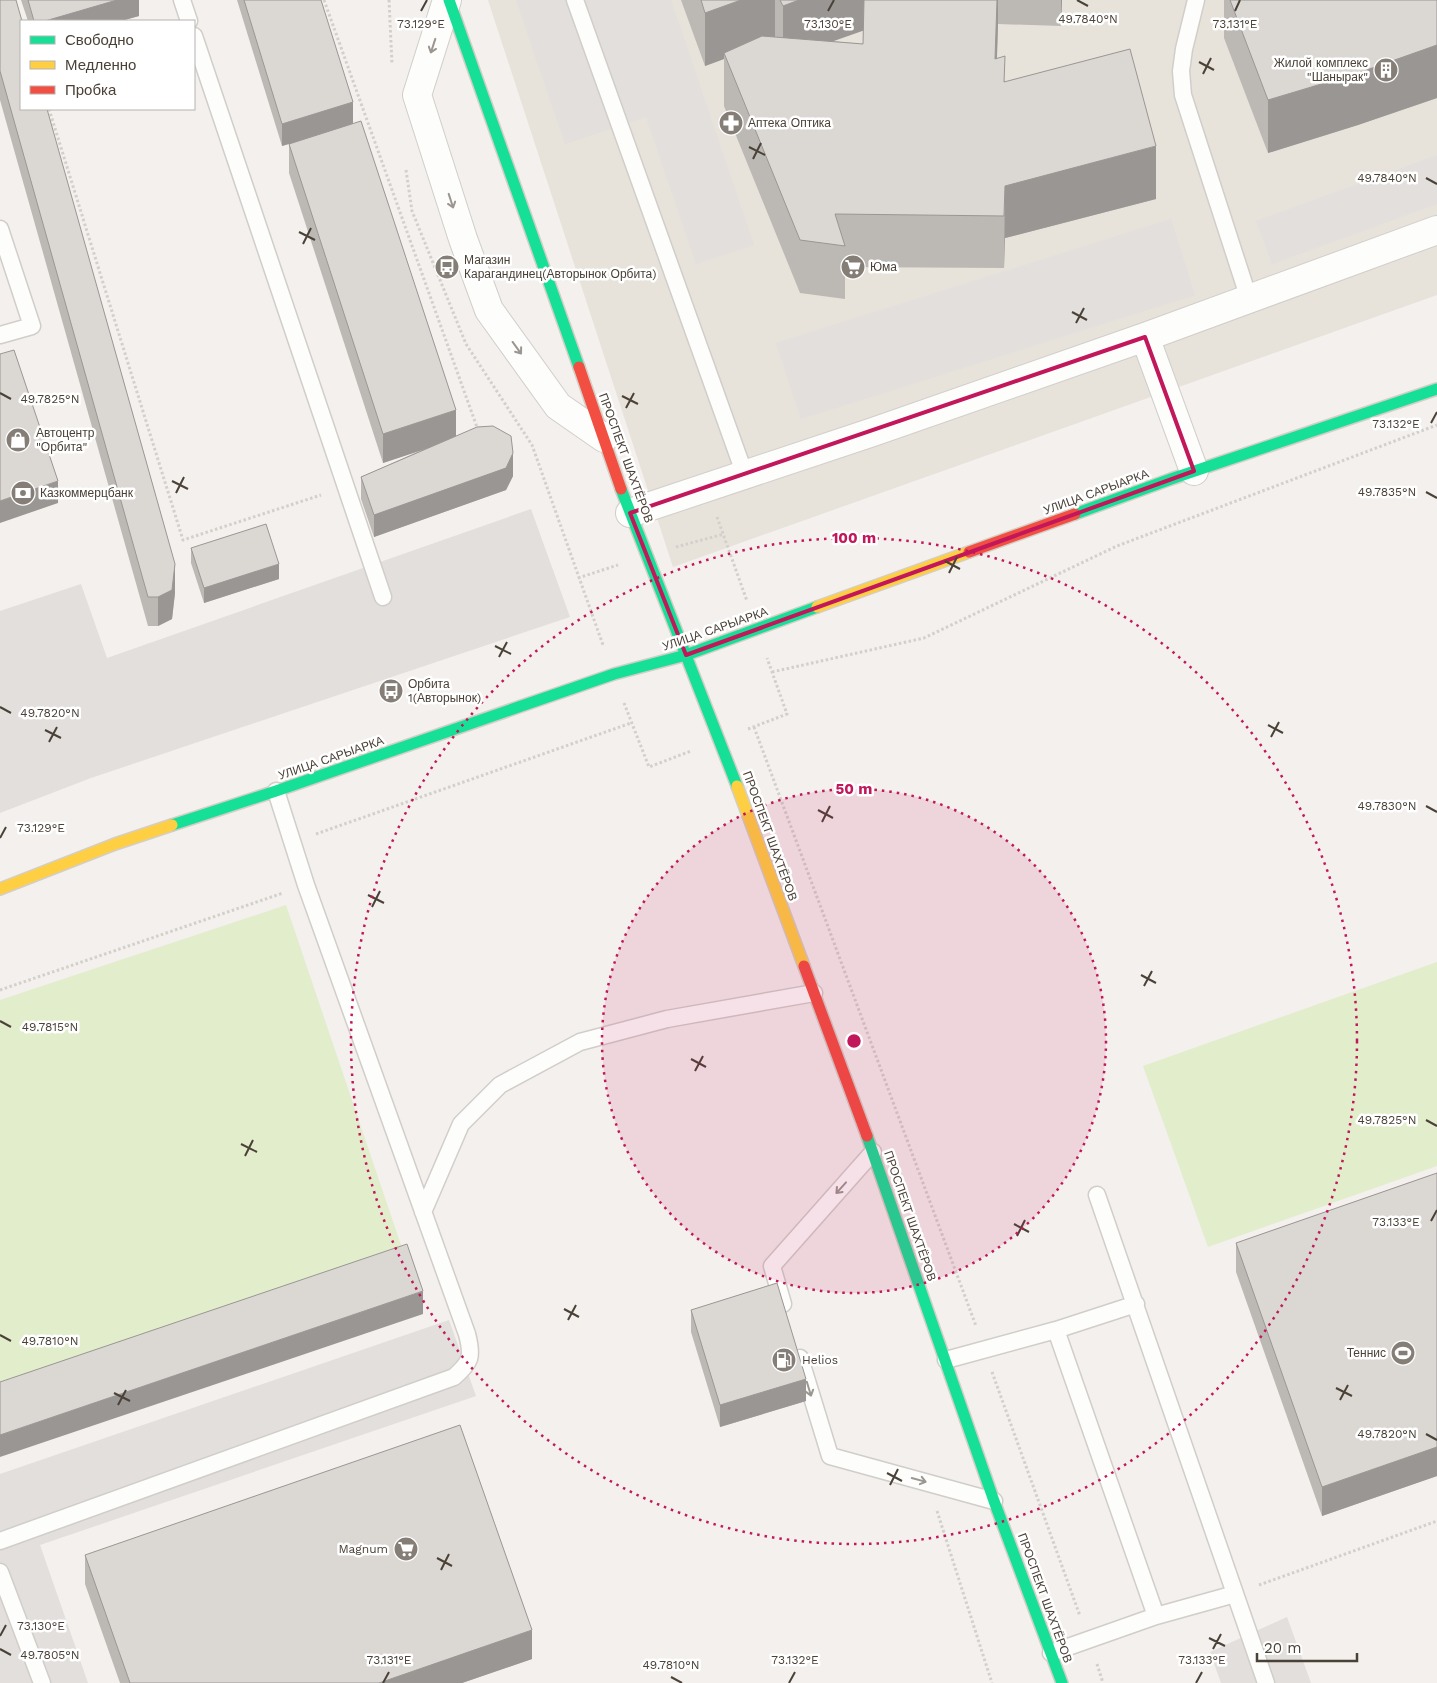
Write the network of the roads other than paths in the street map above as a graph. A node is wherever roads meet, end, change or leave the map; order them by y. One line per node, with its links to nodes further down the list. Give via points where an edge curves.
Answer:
1 (182, 0): 5 (lane)
2 (448, 0): 13 (main road, ПРОСПЕКТ ШАХТЁРОВ); 13 (street, one-way to 13, via 417,95 466,248 489,310 558,406)
3 (575, 0): 15 (lane)
4 (1196, 0): 9 (lane, via 1184,49 1183,94)
5 (189, 20)
6 (195, 39): 17 (lane)
7 (0, 229): 10 (lane, via 32,326)
8 (1437, 230): 9 (street)
9 (1249, 299): 11 (street)
10 (0, 335)
11 (1145, 337): 14 (street); 15 (street)
12 (1437, 389): 14 (main road, УЛИЦА САРЫАРКА)
13 (604, 438): 16 (main road, ПРОСПЕКТ ШАХТЁРОВ)
14 (1194, 471): 18 (main road, УЛИЦА САРЫАРКА)
15 (745, 475): 16 (street)
16 (630, 513): 18 (main road, ПРОСПЕКТ ШАХТЁРОВ)
17 (383, 597)
18 (686, 655): 19 (main road, УЛИЦА САРЫАРКА, via 614,674); 21 (main road, ПРОСПЕКТ ШАХТЁРОВ)
19 (276, 791): 20 (main road, УЛИЦА САРЫАРКА, via 115,844); 24 (lane, via 306,885)
20 (0, 889)
21 (814, 993): 22 (main road, ПРОСПЕКТ ШАХТЁРОВ); 24 (lane, via 667,1019 580,1042 500,1085 462,1124)
22 (874, 1152): 26 (lane, one-way to 26, via 772,1266); 29 (main road, ПРОСПЕКТ ШАХТЁРОВ)
23 (1097, 1195): 25 (lane)
24 (423, 1212): 31 (lane, via 471,1350 466,1367 454,1377)
25 (1136, 1304): 27 (lane); 33 (lane)
26 (789, 1323)
27 (1056, 1330): 29 (lane); 34 (lane)
28 (795, 1342): 30 (lane, one-way to 30, via 830,1456)
29 (946, 1360): 30 (main road, ПРОСПЕКТ ШАХТЁРОВ)
30 (994, 1501): 35 (main road, ПРОСПЕКТ ШАХТЁРОВ)
31 (0, 1541)
32 (0, 1572): 36 (lane)
33 (1235, 1594): 34 (lane); 38 (lane)
34 (1156, 1616): 35 (lane)
35 (1051, 1653): 37 (main road, ПРОСПЕКТ ШАХТЁРОВ)
36 (42, 1683)
37 (1062, 1683)
38 (1266, 1683)

